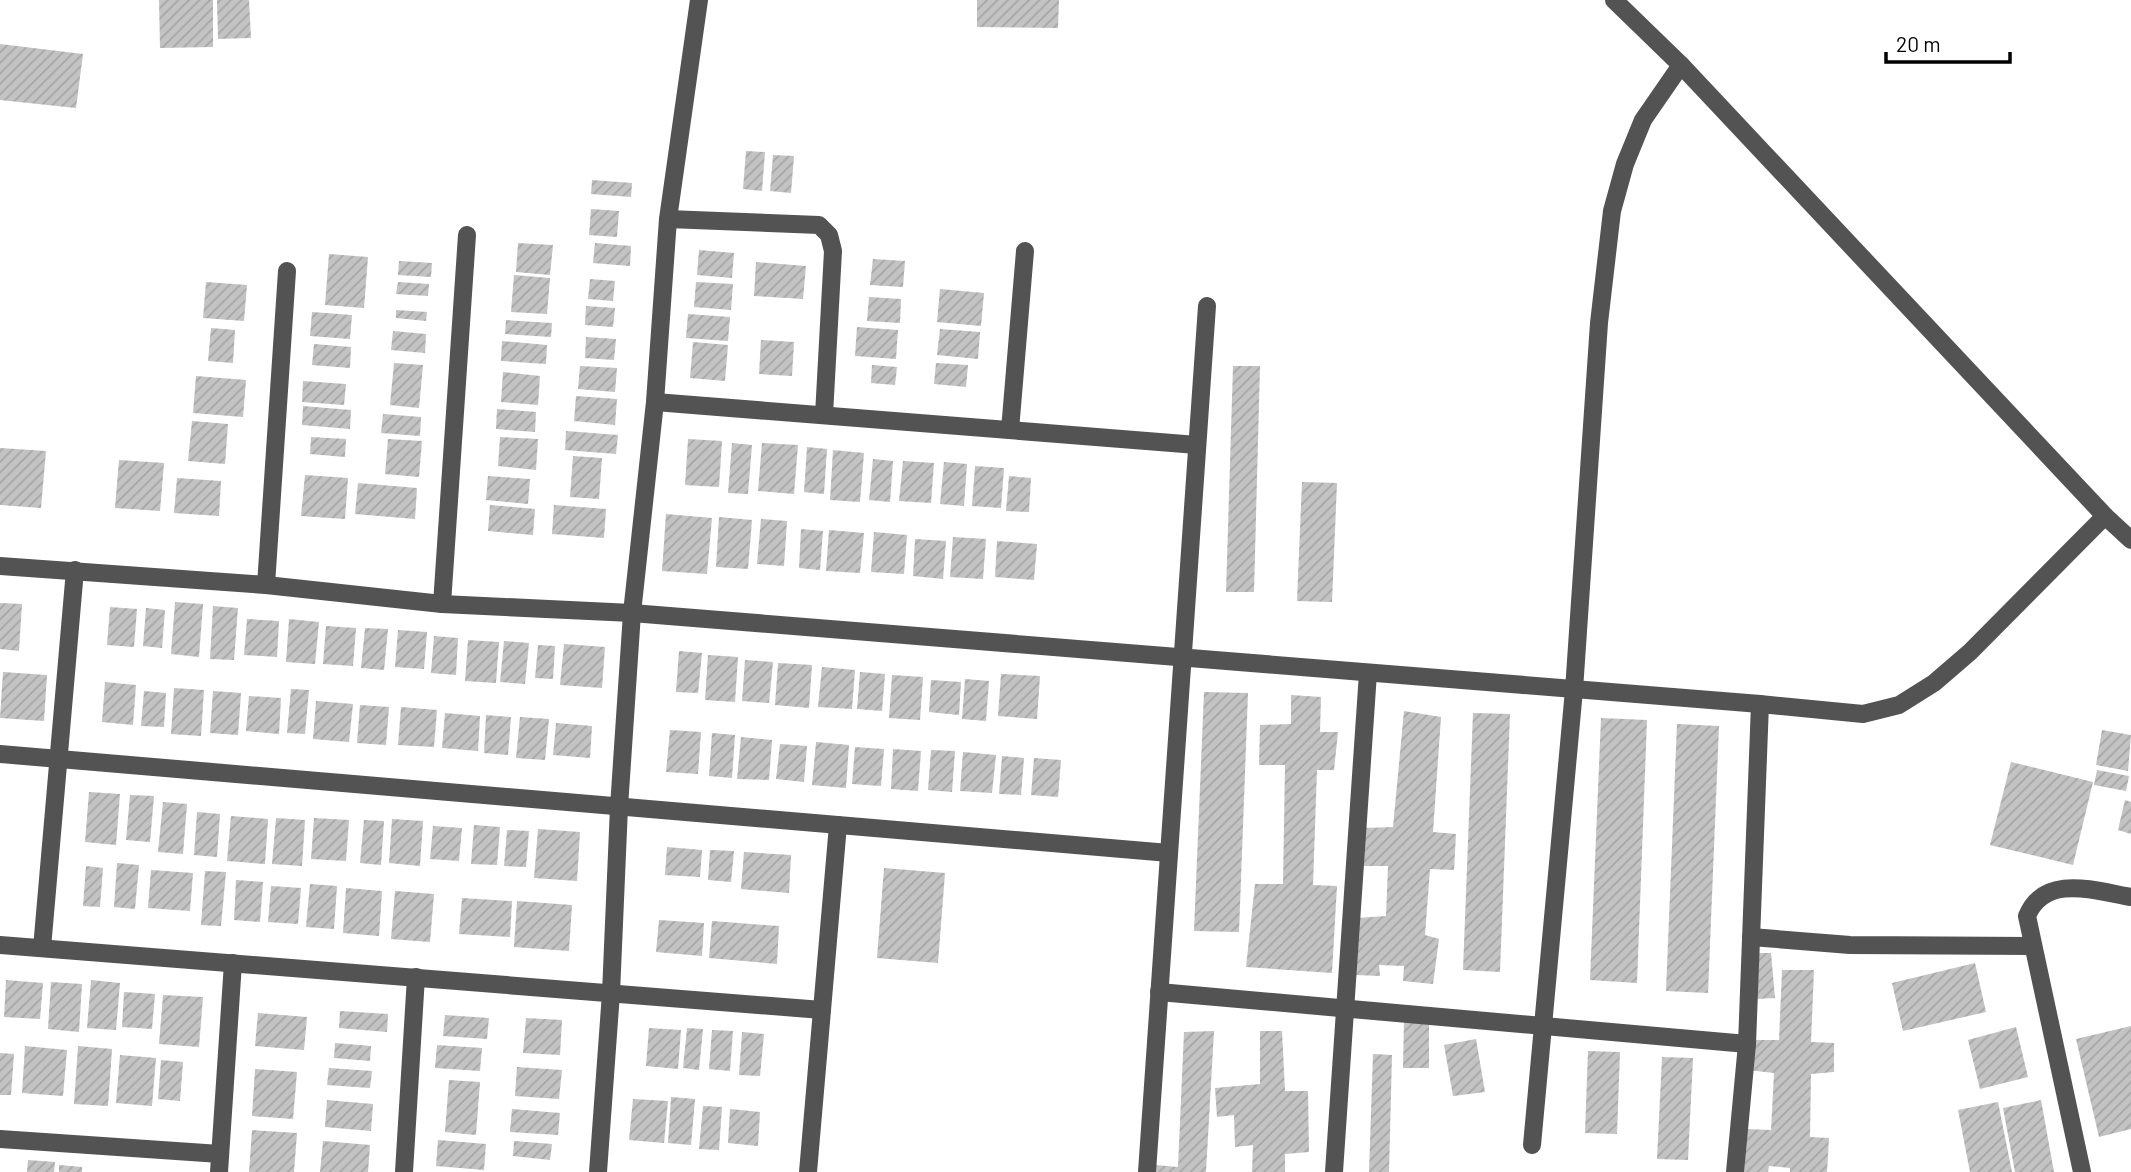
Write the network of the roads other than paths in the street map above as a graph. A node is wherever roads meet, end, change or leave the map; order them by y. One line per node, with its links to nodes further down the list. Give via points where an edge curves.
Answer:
1 (699, 0): 4 (street)
2 (1614, 0): 3 (street)
3 (1682, 65): 13 (street); 22 (street, via 1643,120 1612,211 1599,323)
4 (668, 219): 9 (street); 10 (street, via 819,225 829,235 833,251)
5 (467, 235): 18 (street)
6 (1025, 251): 11 (street)
7 (287, 271): 17 (street)
8 (1207, 306): 12 (street)
9 (655, 402): 10 (street); 19 (street)
10 (824, 415): 11 (street)
11 (1010, 430): 12 (street)
12 (1197, 445): 20 (street)
13 (2105, 516): 14 (street); 23 (street, via 1970,652 1899,705 1863,715)
14 (2131, 540)
15 (0, 566): 16 (street)
16 (75, 570): 17 (street); 25 (street)
17 (266, 585): 18 (street)
18 (442, 604): 19 (street)
19 (632, 613): 20 (street); 26 (street)
20 (1183, 657): 21 (street); 28 (street)
21 (1368, 673): 22 (street); 38 (street)
22 (1574, 690): 23 (street); 40 (street)
23 (1760, 704): 30 (street)
24 (0, 754): 25 (street)
25 (57, 759): 26 (street); 33 (street)
26 (619, 807): 27 (street); 37 (street)
27 (838, 825): 28 (street); 39 (street)
28 (1169, 853): 36 (street)
29 (2131, 897): 32 (street, via 2076,887 2043,895 2032,903 2027,916)
30 (1751, 937): 32 (street, via 1850,945); 41 (street)
31 (0, 944): 33 (street)
32 (2033, 946): 51 (street)
33 (42, 948): 34 (street)
34 (233, 963): 35 (street); 44 (street)
35 (416, 977): 37 (street); 45 (street)
36 (1160, 992): 38 (street); 48 (street)
37 (611, 993): 39 (street); 46 (street)
38 (1345, 1008): 40 (street); 49 (street)
39 (822, 1010): 47 (street)
40 (1544, 1026): 41 (street); 43 (street)
41 (1747, 1044): 50 (street)
42 (0, 1139): 44 (street)
43 (1532, 1145)
44 (220, 1163)
45 (404, 1172)
46 (598, 1172)
47 (808, 1172)
48 (1147, 1172)
49 (1334, 1172)
50 (1735, 1172)
51 (2082, 1172)

